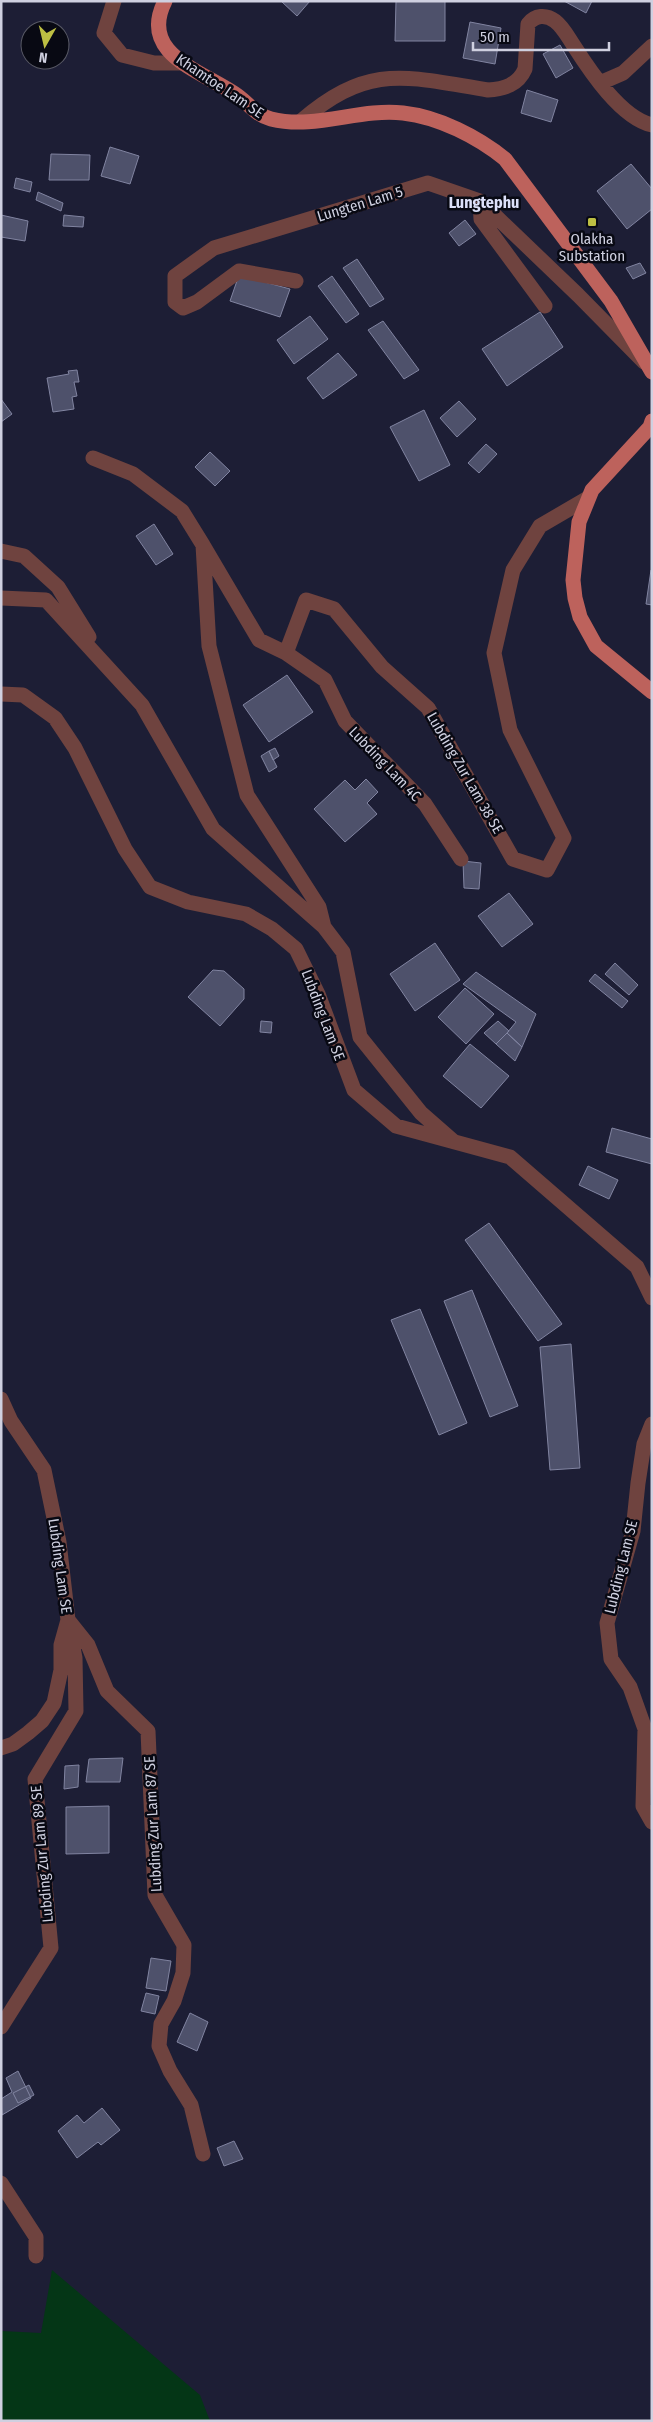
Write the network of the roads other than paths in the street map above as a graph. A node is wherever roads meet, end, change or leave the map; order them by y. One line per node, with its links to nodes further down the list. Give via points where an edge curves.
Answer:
1 (114, 1): 4 (street, via 104,33 122,55 154,63)
2 (164, 1): 4 (main road, Khamtoe Lam SE, via 159,20 161,36 165,47)
3 (652, 46): 5 (street, via 623,73)
4 (182, 63): 6 (main road, Khamtoe Lam SE, via 238,96 254,113 272,119)
5 (600, 83): 6 (street, via 567,33 555,21 537,16 526,27 525,68 510,86 488,90 388,77 356,85 336,95); 7 (street, via 621,107)
6 (301, 121): 11 (main road, Khamtoe Lam SE, via 327,121 360,113 403,113 446,125 495,151 542,206 611,301)
7 (652, 124)
8 (480, 202): 9 (street, Lungten Lam 5, via 428,183 214,248 175,276 176,302 183,308 197,302 239,271); 10 (street, via 481,219); 11 (street, Lungten Lam 5)
9 (296, 281)
10 (545, 306)
11 (650, 368)
12 (652, 421): 14 (main road)
13 (93, 458): 15 (street, via 133,474 182,511)
14 (588, 498): 18 (street, Lubding Zur Lam 38 SE, via 540,526 513,570 494,653 510,730 564,838 547,870 513,859 428,708 382,667 334,609 306,600); 20 (main road, via 580,522 573,580 580,617 596,646)
15 (203, 545): 18 (street, via 259,640); 23 (street, via 209,646 247,795 318,907)
16 (1, 552): 19 (street, via 24,556 58,587)
17 (1, 598): 19 (street, via 46,600)
18 (286, 653): 22 (street, Lubding Lam 4C, via 325,680 345,722 425,804)
19 (110, 670): 23 (street, via 142,705 213,829)
20 (652, 692)
21 (1, 694): 24 (street, Lubding Lam SE, via 24,695 55,718 75,748 125,849 150,887 188,902 246,914 272,929 296,949 318,994 354,1090 396,1126)
22 (461, 859)
23 (324, 927): 24 (street, via 343,952 360,1037 420,1113)
24 (453, 1141): 25 (street, Lubding Lam SE, via 510,1157 637,1266)
25 (652, 1298)
26 (1, 1399): 28 (street, Lubding Lam SE, via 44,1470 59,1542)
27 (652, 1424): 30 (street, Lubding Lam SE, via 644,1444 634,1531 607,1622 611,1659 630,1686 645,1729 643,1806)
28 (68, 1620): 29 (street, Lubding Lam SE, via 61,1645 61,1670 54,1703 35,1727 14,1744); 31 (street, Lubding Zur Lam 89 SE, via 75,1658 76,1710 35,1779 51,1948); 32 (street, Lubding Zur Lam 87 SE, via 88,1645 107,1691 148,1731 155,1895 184,1945 183,1973 162,2024 159,2046 190,2105)
29 (1, 1748)
30 (652, 1822)
31 (1, 2027)
32 (203, 2154)
33 (1, 2183): 34 (street, via 36,2237)
34 (36, 2256)

